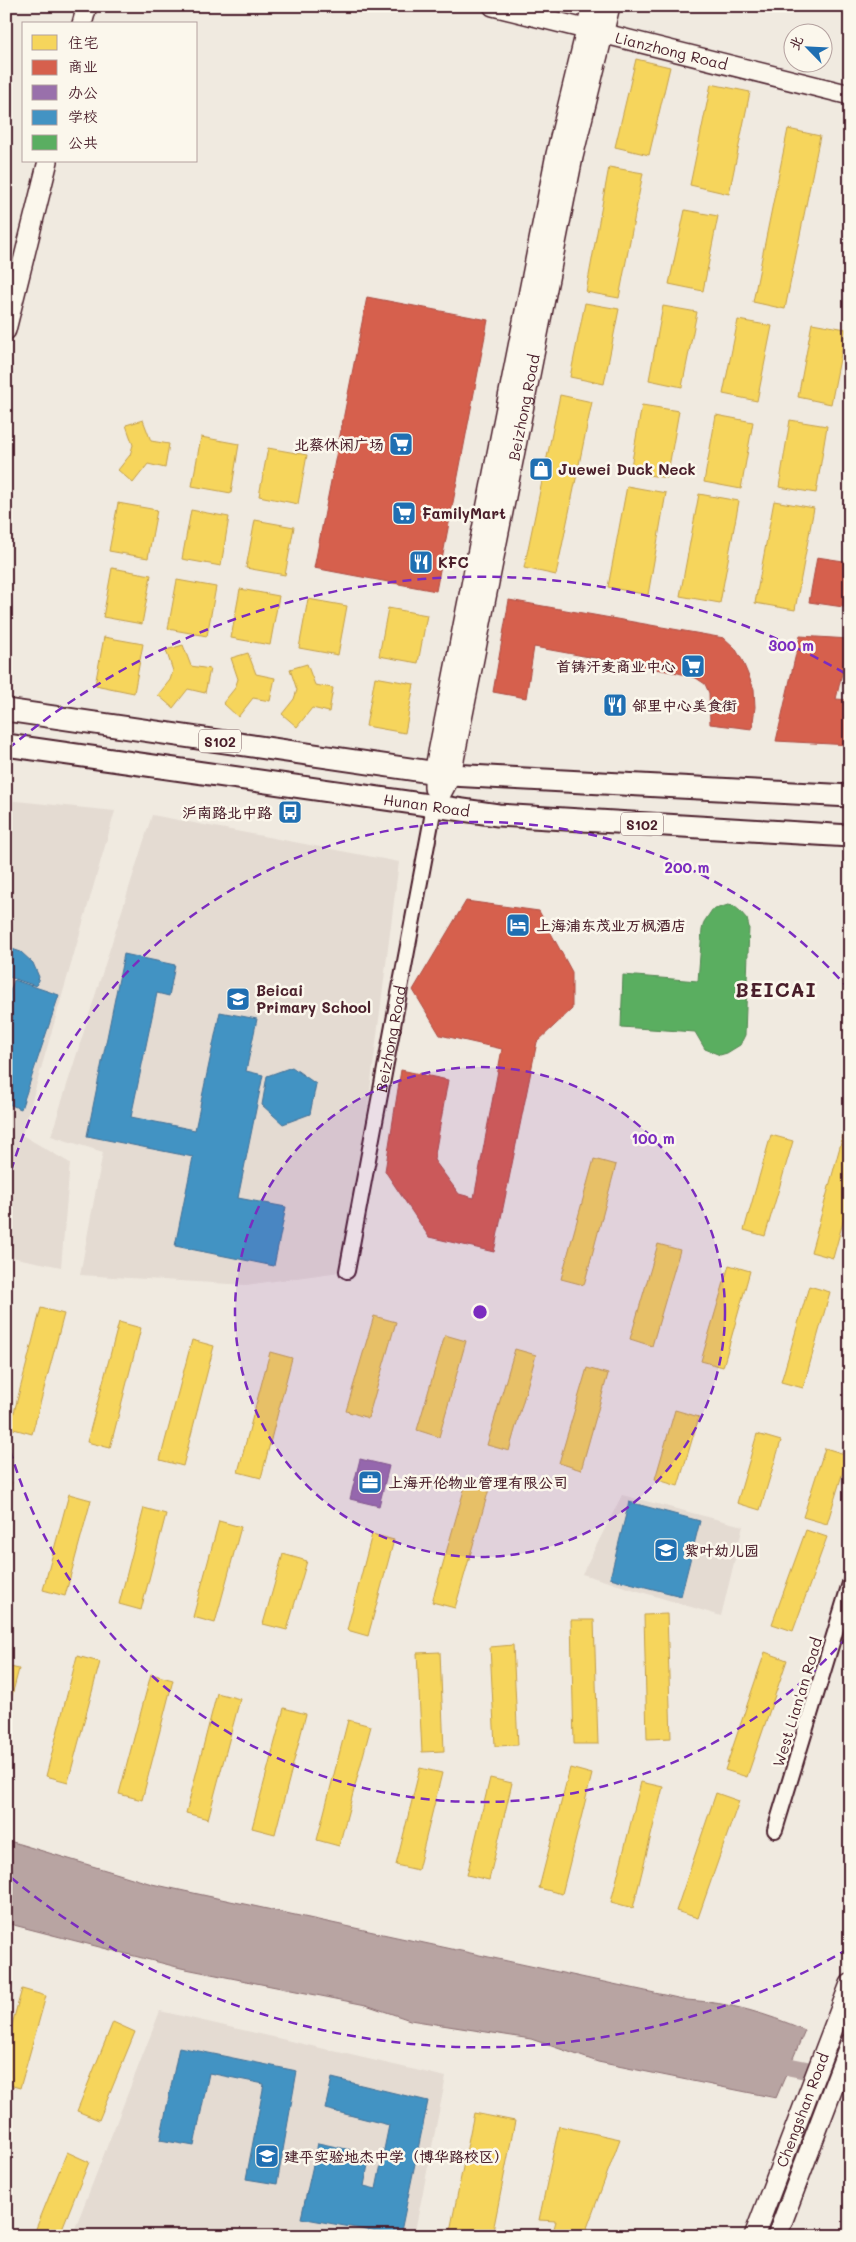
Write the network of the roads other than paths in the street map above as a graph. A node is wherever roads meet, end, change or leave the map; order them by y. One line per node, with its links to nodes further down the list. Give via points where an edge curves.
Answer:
1 (86, 6): 5 (street)
2 (493, 6): 6 (street, Lianzhong Road)
3 (592, 6): 6 (street, Beizhong Road)
4 (610, 6): 6 (street, Beizhong Road)
5 (82, 22)
6 (594, 31): 7 (street, Lianzhong Road); 12 (street, Beizhong Road, via 513,468)
7 (850, 95)
8 (48, 162): 9 (street)
9 (6, 330)
10 (6, 710): 12 (main road, S102)
11 (6, 745): 14 (main road, Hunan Road / S102)
12 (443, 774): 13 (main road, S102); 14 (street, Beizhong Road)
13 (850, 796)
14 (434, 806): 15 (main road, Hunan Road / S102, via 498,815); 16 (street, Beizhong Road)
15 (850, 836)
16 (347, 1271)
17 (850, 1583): 18 (street, West Lian'an Road)
18 (775, 1830)
19 (850, 1984): 21 (street, Chengshan Road)
20 (850, 2043): 22 (street, Chengshan Road)
21 (754, 2236)
22 (777, 2236)

